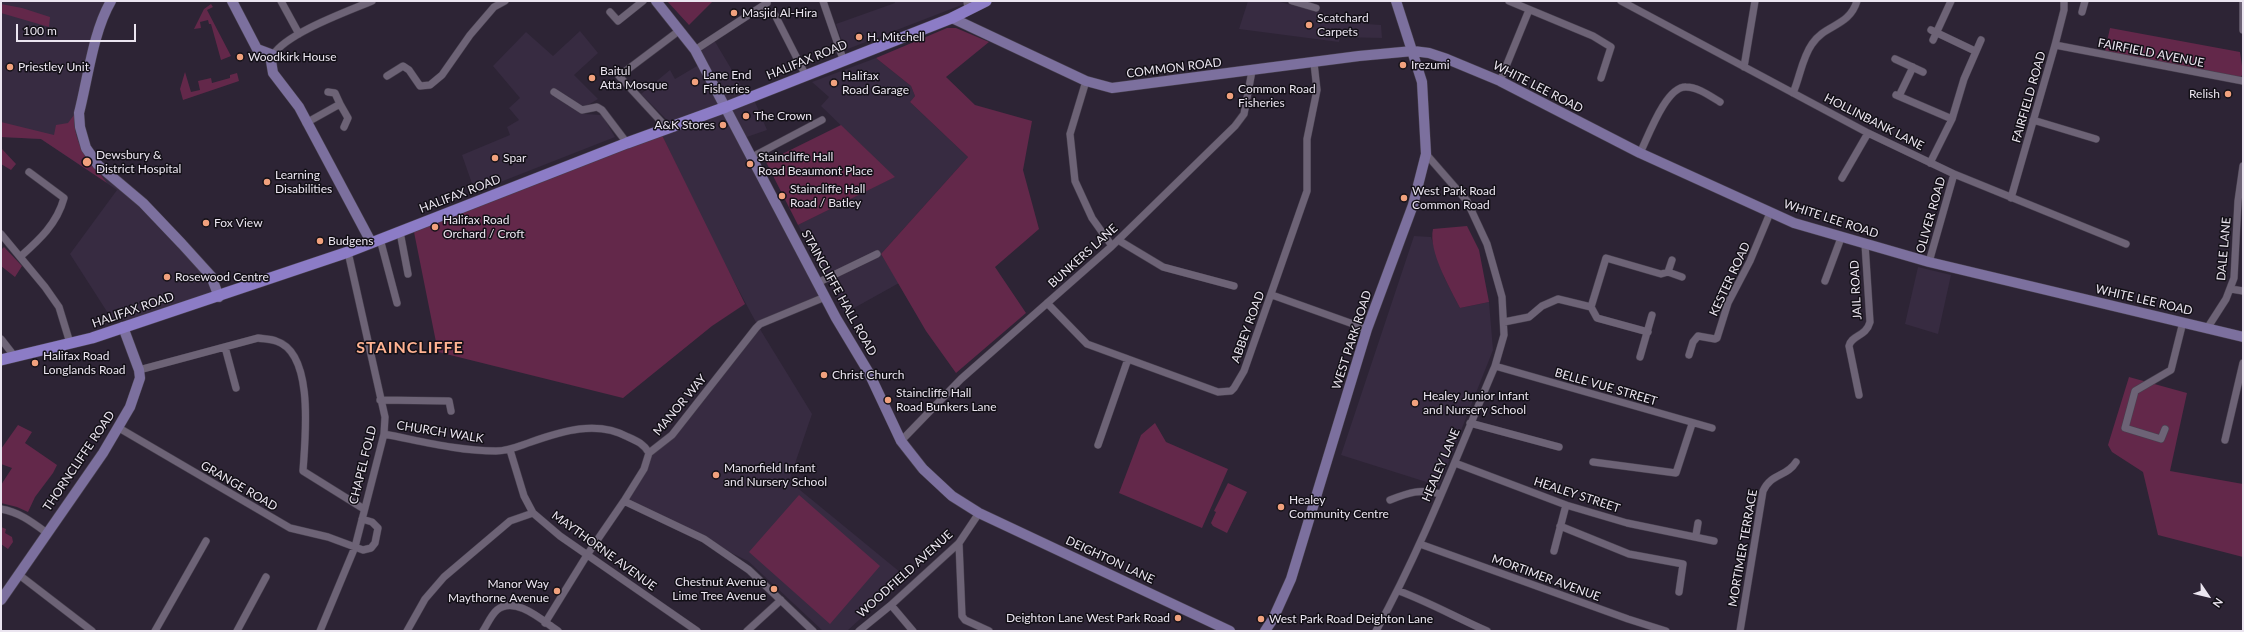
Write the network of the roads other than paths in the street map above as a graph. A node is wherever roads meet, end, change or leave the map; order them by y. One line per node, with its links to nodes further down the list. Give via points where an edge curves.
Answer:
1 (111, 1): 99 (street, via 104,12 79,113 86,148 101,168 143,203 211,276)
2 (232, 1): 38 (street, via 257,49)
3 (281, 1): 31 (street)
4 (505, 1): 47 (street, via 494,7 459,48 442,75 430,84 420,86 403,66)
5 (642, 1): 24 (street, via 618,21)
6 (656, 1): 28 (street, STAINCLIFFE HALL ROAD)
7 (823, 1): 40 (street)
8 (986, 1): 21 (main road, HALIFAX ROAD)
9 (1292, 1): 22 (street)
10 (1396, 1): 37 (street, WEST PARK ROAD)
11 (1509, 1): 23 (street)
12 (1620, 1): 42 (street, HOLLINBANK LANE)
13 (1755, 1): 42 (street)
14 (1857, 1): 54 (street, via 1848,18 1822,33 1812,44)
15 (1951, 1): 30 (street)
16 (2064, 1): 34 (street, FAIRFIELD ROAD)
17 (2085, 1): 25 (street)
18 (2243, 1): 29 (street)
19 (368, 2): 31 (street)
20 (766, 3): 35 (street)
21 (968, 5): 27 (main road, HALIFAX ROAD)
22 (1316, 8)
23 (1529, 10): 48 (street, via 1593,36 1611,47); 49 (street)
24 (610, 12)
25 (2082, 12)
26 (775, 15): 46 (street)
27 (952, 18): 40 (main road, HALIFAX ROAD); 51 (street, COMMON ROAD)
28 (680, 30): 35 (street, STAINCLIFFE HALL ROAD); 63 (street, via 619,76)
29 (2243, 30)
30 (1934, 31): 32 (street); 36 (street)
31 (299, 34): 38 (street, via 276,50)
32 (1933, 40)
33 (1981, 40): 36 (street)
34 (2055, 45): 50 (street, FAIRFIELD AVENUE); 60 (street, FAIRFIELD ROAD)
35 (695, 50): 57 (street, STAINCLIFFE HALL ROAD)
36 (1975, 51): 58 (street)
37 (1413, 52): 41 (street, COMMON ROAD); 49 (street, WHITE LEE ROAD, via 1447,59); 68 (street, WEST PARK ROAD, via 1422,82)
38 (273, 56): 61 (street, via 273,73 299,107)
39 (1894, 58): 43 (street)
40 (843, 59): 46 (main road, HALIFAX ROAD)
41 (1314, 63): 44 (street, COMMON ROAD); 98 (street, ABBEY ROAD, via 1317,90 1307,139 1307,191)
42 (1744, 67): 54 (street, HOLLINBANK LANE)
43 (1913, 67): 45 (street); 58 (street, via 1898,95)
44 (1252, 71): 51 (street, COMMON ROAD, via 1130,87 1112,88); 80 (street, BUNKERS LANE, via 1244,114 1235,126)
45 (1923, 72)
46 (805, 74): 57 (main road, HALIFAX ROAD)
47 (387, 76)
48 (1601, 78)
49 (1500, 81): 67 (street, WHITE LEE ROAD)
50 (2243, 81)
51 (1086, 82): 84 (street, via 1070,134 1075,181 1092,218)
52 (328, 92): 56 (street, via 335,93)
53 (554, 92): 66 (street, via 582,110 597,106)
54 (1792, 93): 64 (street, HOLLINBANK LANE)
55 (1720, 102): 67 (street, via 1693,88 1685,86 1675,90 1666,100)
56 (340, 104): 61 (street); 62 (street, via 348,118)
57 (726, 107): 63 (main road, HALIFAX ROAD); 69 (street, STAINCLIFFE HALL ROAD)
58 (1952, 119): 70 (street)
59 (822, 120): 69 (street)
60 (2033, 120): 65 (street); 75 (street, FAIRFIELD ROAD)
61 (306, 123): 81 (street)
62 (344, 127)
63 (667, 128): 66 (main road, HALIFAX ROAD)
64 (1868, 133): 70 (street, HOLLINBANK LANE); 74 (street)
65 (2096, 139)
66 (627, 143): 77 (main road, HALIFAX ROAD)
67 (1640, 153): 76 (street, WHITE LEE ROAD)
68 (1426, 154): 105 (street, HEALEY LANE, via 1467,201 1487,244 1502,298); 109 (street, WEST PARK ROAD, via 1413,205)
69 (752, 157): 94 (street, STAINCLIFFE HALL ROAD)
70 (1930, 163): 73 (street, HOLLINBANK LANE)
71 (2243, 166): 96 (street, DALE LANE)
72 (29, 172): 87 (street, via 64,198 60,213 42,238)
73 (1954, 174): 75 (street, HOLLINBANK LANE); 89 (street, OLIVER ROAD)
74 (1842, 178)
75 (2011, 198): 83 (street, HOLLINBANK LANE)
76 (1770, 213): 79 (street, WHITE LEE ROAD); 115 (street, KESTER ROAD, via 1750,261 1728,303 1717,338 1698,336)
77 (400, 232): 81 (main road, HALIFAX ROAD); 91 (street)
78 (1, 234): 87 (street)
79 (1841, 238): 82 (street, WHITE LEE ROAD); 93 (street, JAIL ROAD)
80 (1118, 240): 84 (street, BUNKERS LANE); 95 (street, via 1163,267)
81 (376, 241): 85 (main road, HALIFAX ROAD); 101 (street)
82 (1865, 244): 89 (street, WHITE LEE ROAD); 124 (street, JAIL ROAD, via 1870,322 1866,331 1851,340 1848,346)
83 (2126, 244)
84 (1112, 246): 102 (street, BUNKERS LANE)
85 (348, 252): 99 (main road, HALIFAX ROAD); 125 (street, CHAPEL FOLD)
86 (877, 254): 94 (street)
87 (20, 257): 113 (street, via 59,307)
88 (1672, 260): 90 (street)
89 (1929, 262): 106 (street, WHITE LEE ROAD)
90 (1668, 272): 92 (street); 103 (street, via 1661,274 1606,258)
91 (408, 274)
92 (1682, 277)
93 (1825, 281)
94 (818, 283): 100 (street, STAINCLIFFE HALL ROAD)
95 (1234, 286)
96 (2231, 290): 97 (street); 108 (street, DALE LANE)
97 (2243, 291)
98 (1272, 295): 109 (street); 118 (street, ABBEY ROAD, via 1244,371 1231,391 1218,392)
99 (219, 297): 107 (main road, HALIFAX ROAD)
100 (825, 297): 134 (street, STAINCLIFFE HALL ROAD, via 869,373); 138 (street, MANOR WAY, via 760,324 672,435)
101 (397, 303)
102 (1047, 303): 118 (street, ABBEY ROAD, via 1087,344); 134 (street, BUNKERS LANE, via 961,379)
103 (1591, 307): 105 (street, via 1558,299 1542,306 1529,317); 110 (street, via 1597,318)
104 (1652, 315): 110 (street)
105 (1504, 322): 121 (street, HEALEY LANE, via 1504,335)
106 (2183, 322): 108 (street, WHITE LEE ROAD); 131 (street, via 2171,370 2135,391 2125,428 2161,439)
107 (123, 327): 113 (main road, HALIFAX ROAD); 122 (street, THORNCLIFFE ROAD)
108 (2208, 327): 111 (street, WHITE LEE ROAD)
109 (1367, 329): 184 (street, WEST PARK ROAD, via 1291,579)
110 (1648, 332): 117 (street)
111 (2243, 337)
112 (1, 339): 116 (street)
113 (70, 343): 116 (main road, HALIFAX ROAD)
114 (225, 347): 122 (street); 123 (street); 147 (street, via 258,338 277,341 290,351 299,363 306,409 303,471)
115 (1689, 355)
116 (15, 357): 119 (main road, HALIFAX ROAD)
117 (1640, 357)
118 (1128, 359): 135 (street)
119 (1, 360)
120 (2243, 363): 133 (street)
121 (1495, 366): 127 (street, HEALEY LANE); 128 (street, BELLE VUE STREET)
122 (139, 370): 129 (street, THORNCLIFFE ROAD, via 138,390)
123 (236, 388)
124 (1859, 395)
125 (380, 400): 126 (street, via 449,401); 132 (street, CHAPEL FOLD, via 385,417)
126 (451, 411)
127 (1470, 423): 136 (street); 141 (street, HEALEY LANE)
128 (1692, 424): 130 (street, BELLE VUE STREET); 139 (street, via 1676,473)
129 (119, 428): 153 (street, THORNCLIFFE ROAD); 159 (street, GRANGE ROAD, via 290,528 328,537)
130 (1712, 428)
131 (2165, 429)
132 (384, 434): 137 (street, CHURCH WALK, via 452,447); 147 (street, CHAPEL FOLD)
133 (2225, 440)
134 (901, 441): 149 (street, STAINCLIFFE HALL ROAD, via 924,470 952,496)
135 (1098, 445)
136 (1559, 447)
137 (510, 450): 138 (street, CHURCH WALK, via 566,430 588,428 612,430 623,434 642,444); 148 (street, MAYTHORNE AVENUE, via 524,496)
138 (649, 453): 144 (street, via 644,469)
139 (1593, 462)
140 (1796, 462): 188 (street, MORTIMER TERRACE, via 1792,469 1772,478 1763,491)
141 (1454, 463): 142 (street, HEALEY LANE); 145 (street, HEALEY STREET)
142 (1441, 494): 143 (street, via 1425,490); 158 (street, HEALEY LANE)
143 (1390, 500)
144 (624, 502): 161 (street); 167 (street, via 704,540 749,570)
145 (1566, 504): 152 (street); 154 (street, HEALEY STREET, via 1627,523)
146 (1, 509): 153 (street, via 24,516)
147 (364, 509): 150 (street, CHAPEL FOLD)
148 (533, 512): 161 (street, MAYTHORNE AVENUE); 170 (street, via 510,521 444,577 425,599)
149 (979, 512): 157 (street, WOODFIELD AVENUE); 183 (street, DEIGHTON LANE)
150 (362, 520): 159 (street, CHAPEL FOLD); 159 (street, CHAPEL FOLD, via 372,522 378,528 378,534 371,548 363,550)
151 (1698, 523): 154 (street)
152 (1560, 526): 160 (street); 165 (street, via 1629,554 1684,564)
153 (47, 533): 162 (street, THORNCLIFFE ROAD)
154 (1696, 536): 156 (street, HEALEY STREET)
155 (206, 541): 172 (street)
156 (1714, 541)
157 (959, 542): 168 (street, WOODFIELD AVENUE); 182 (street, via 962,616 965,620)
158 (1420, 544): 164 (street, HEALEY LANE); 187 (street, MORTIMER AVENUE)
159 (354, 547): 174 (street, CHAPEL FOLD)
160 (1554, 551)
161 (587, 555): 169 (street); 177 (street, MAYTHORNE AVENUE)
162 (18, 574): 166 (street, THORNCLIFFE ROAD); 171 (street)
163 (266, 577): 173 (street)
164 (1399, 591): 185 (street, HEALEY LANE); 186 (street)
165 (1679, 592)
166 (1, 600)
167 (781, 600): 178 (street); 179 (street)
168 (891, 604): 180 (street, WOODFIELD AVENUE); 181 (street)
169 (545, 623): 175 (street, via 520,607 507,605 497,610); 176 (street)
170 (410, 630)
171 (92, 631)
172 (156, 631)
173 (237, 631)
174 (320, 631)
175 (483, 631)
176 (558, 631)
177 (697, 631)
178 (747, 631)
179 (813, 631)
180 (858, 631)
181 (912, 631)
182 (989, 631)
183 (1230, 631)
184 (1265, 631)
185 (1376, 631)
186 (1487, 631)
187 (1666, 631)
188 (1740, 631)

